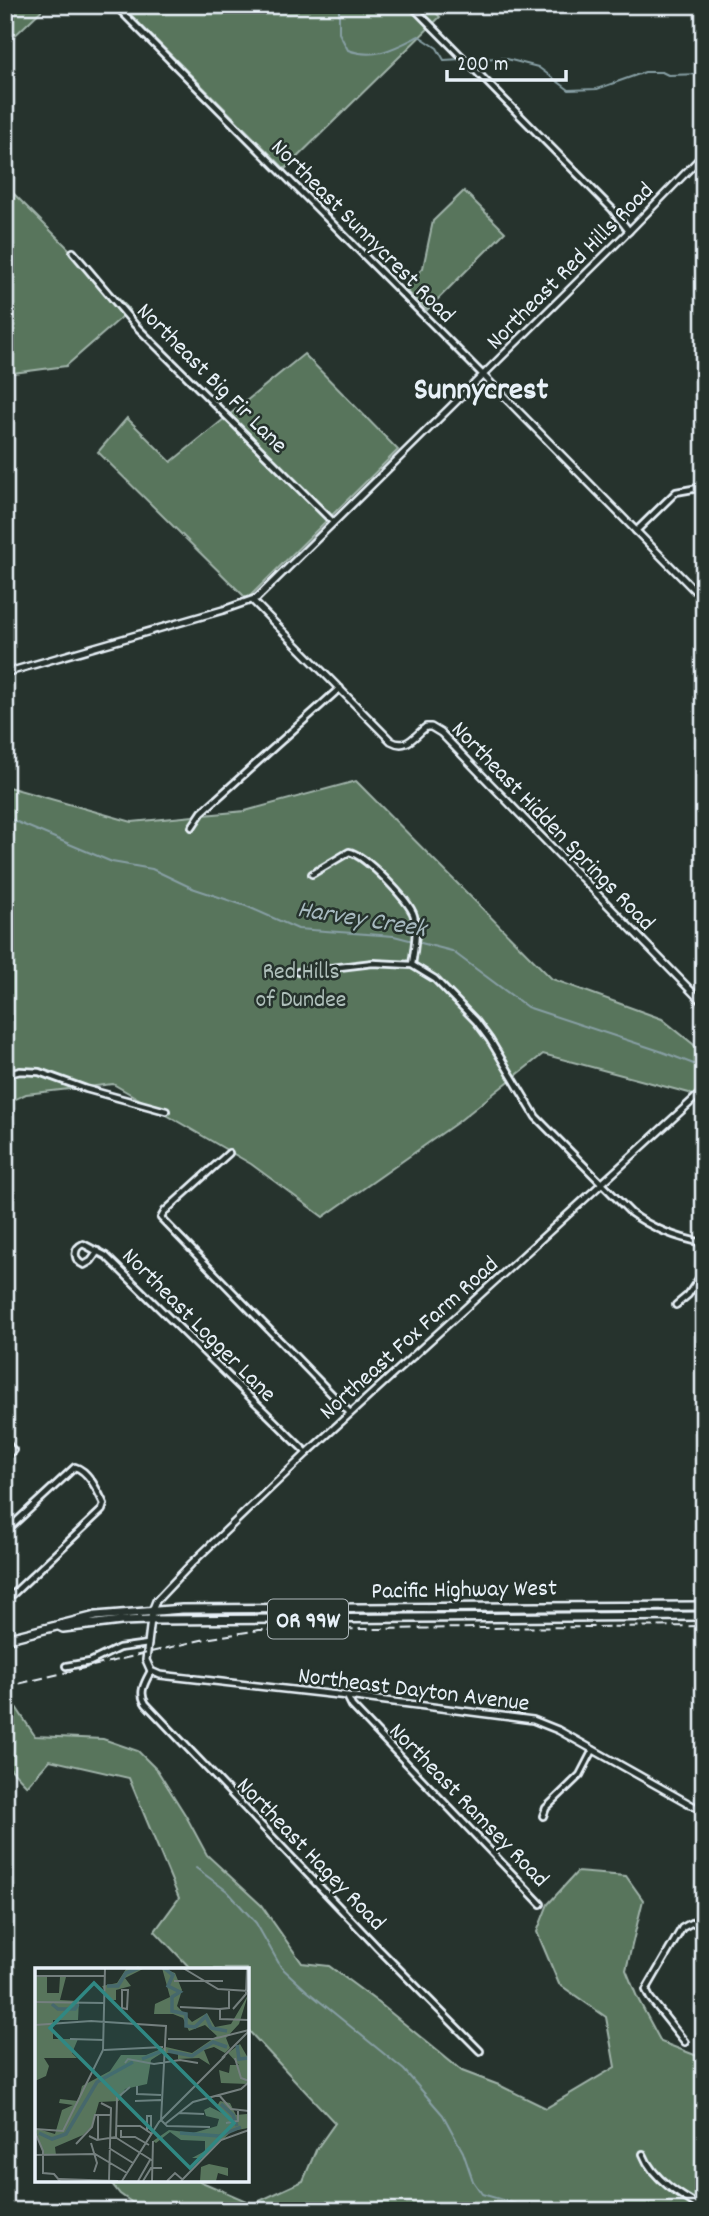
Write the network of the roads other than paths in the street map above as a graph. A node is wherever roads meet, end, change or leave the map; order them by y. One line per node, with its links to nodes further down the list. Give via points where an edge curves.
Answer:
1 (115, 5): 6 (street, Northeast Sunnycrest Road)
2 (411, 5): 4 (street)
3 (704, 154): 4 (street, Northeast Red Hills Road)
4 (629, 231): 6 (street, Northeast Red Hills Road)
5 (73, 253): 8 (street, Northeast Big Fir Lane, via 135,326)
6 (483, 375): 8 (street, Northeast Red Hills Road); 9 (street, Northeast Sunnycrest Road)
7 (704, 487): 9 (street, via 677,492)
8 (333, 523): 11 (street, Northeast Red Hills Road)
9 (636, 531): 10 (street, Northeast Sunnycrest Road)
10 (704, 600)
11 (253, 601): 12 (street, Northeast Red Hills Road); 13 (street, Northeast Hidden Springs Road)
12 (5, 673)
13 (340, 688): 14 (street, via 202,812); 18 (street, Northeast Hidden Springs Road, via 394,743 408,743 426,727 438,731)
14 (192, 827)
15 (312, 874): 16 (street, via 346,853 356,853 376,871 411,908 415,923)
16 (412, 965): 17 (street, via 373,962); 23 (street, via 435,979 476,1021 532,1112)
17 (298, 972)
18 (704, 1003)
19 (5, 1075): 21 (street, via 38,1072)
20 (704, 1090): 23 (street, Northeast Fox Farm Road)
21 (166, 1111)
22 (229, 1153): 28 (street, via 161,1218)
23 (602, 1183): 24 (street, via 643,1222); 28 (street, Northeast Fox Farm Road)
24 (704, 1244)
25 (98, 1251): 25 (street, Northeast Logger Lane, via 83,1244 75,1253 84,1265); 30 (street, Northeast Logger Lane)
26 (704, 1272): 27 (street)
27 (676, 1305)
28 (350, 1413): 30 (street, Northeast Fox Farm Road)
29 (5, 1441): 31 (street, via 13,1450)
30 (307, 1452): 35 (street, Northeast Fox Farm Road, via 192,1563)
31 (5, 1458)
32 (5, 1531): 33 (street, via 73,1468 85,1473 104,1504 13,1594)
33 (5, 1595)
34 (704, 1605): 35 (main road, Pacific Highway West / OR 99W)
35 (152, 1611): 37 (street, Northeast Fox Farm Road); 38 (main road, Pacific Highway West / OR 99W, via 96,1616)
36 (704, 1616): 37 (main road, Pacific Highway West / OR 99W)
37 (150, 1620): 38 (main road, Pacific Highway West / OR 99W); 40 (street)
38 (59, 1626): 39 (main road, Pacific Highway West / OR 99W)
39 (5, 1639)
40 (148, 1644): 41 (street, via 119,1648 90,1662); 42 (street, via 146,1660)
41 (66, 1666)
42 (151, 1671): 43 (street, Northeast Dayton Avenue); 50 (street, Northeast Hagey Road, via 142,1693 146,1704)
43 (347, 1696): 44 (street, Northeast Dayton Avenue, via 533,1720); 47 (street, Northeast Ramsey Road)
44 (593, 1751): 45 (street, Northeast Dayton Avenue); 46 (street, via 580,1775)
45 (704, 1812)
46 (543, 1816)
47 (541, 1904)
48 (704, 1921): 49 (street, via 682,1928 646,1990)
49 (685, 2042)
50 (480, 2051)
51 (643, 2154): 52 (street, via 662,2180)
52 (704, 2209)

